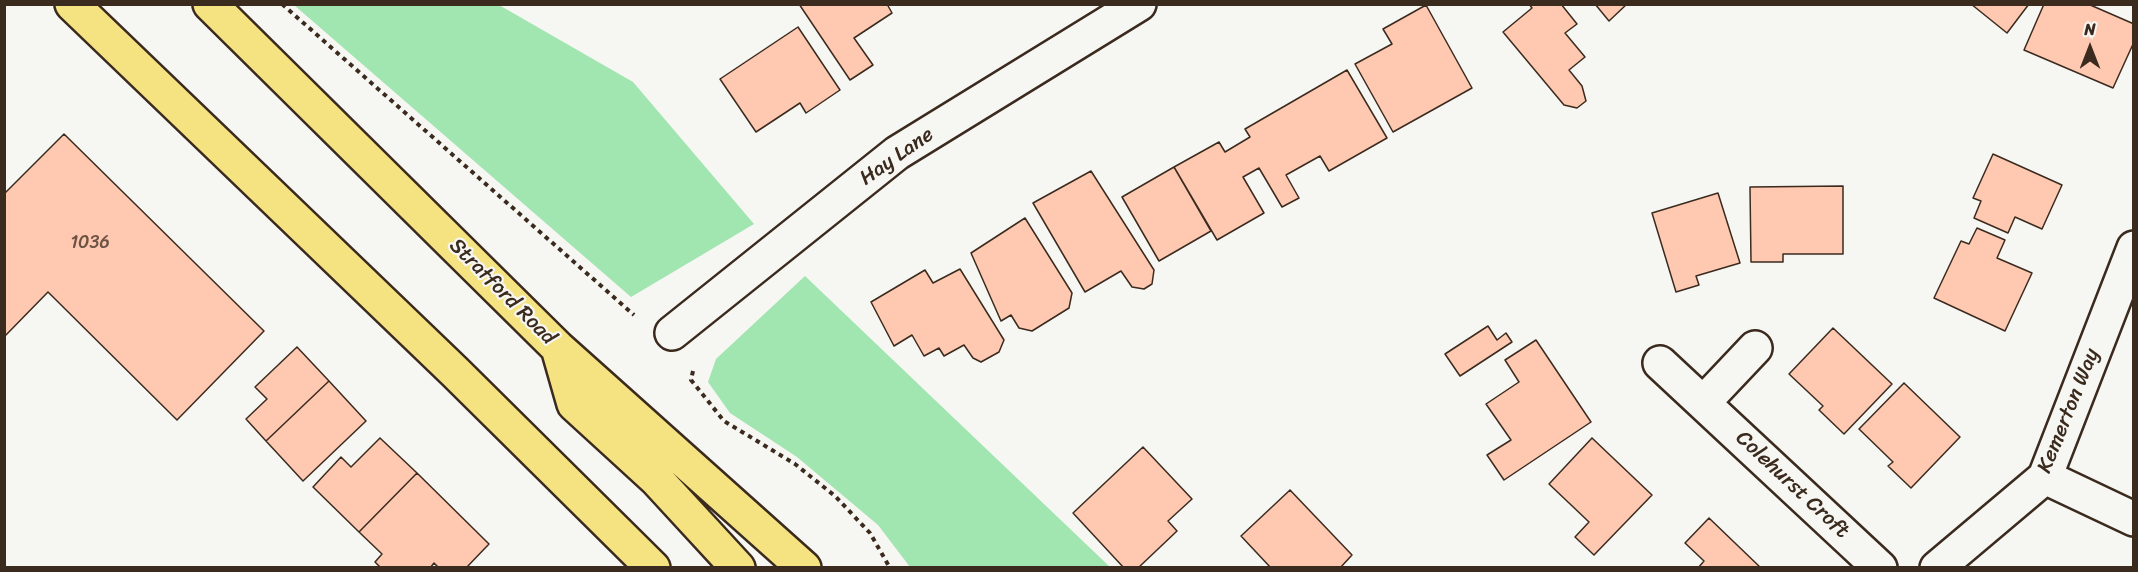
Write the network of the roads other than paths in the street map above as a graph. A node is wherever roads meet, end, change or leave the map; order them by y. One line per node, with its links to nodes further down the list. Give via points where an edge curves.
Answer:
1 (72, 4): 12 (highway)
2 (210, 4): 6 (highway, Stratford Road)
3 (1139, 4): 5 (street, Hay Lane, via 897,153)
4 (2133, 248): 10 (street, Kemerton Way)
5 (672, 333)
6 (558, 348): 13 (highway, via 574,404 656,479); 14 (highway, Stratford Road)
7 (1755, 348): 9 (street)
8 (1660, 363): 9 (street, Colehurst Croft)
9 (1703, 403): 15 (street, Colehurst Croft)
10 (2045, 477): 11 (street); 16 (street, Kemerton Way)
11 (2133, 519)
12 (653, 567)
13 (738, 567)
14 (804, 567)
15 (1880, 567)
16 (1937, 567)

